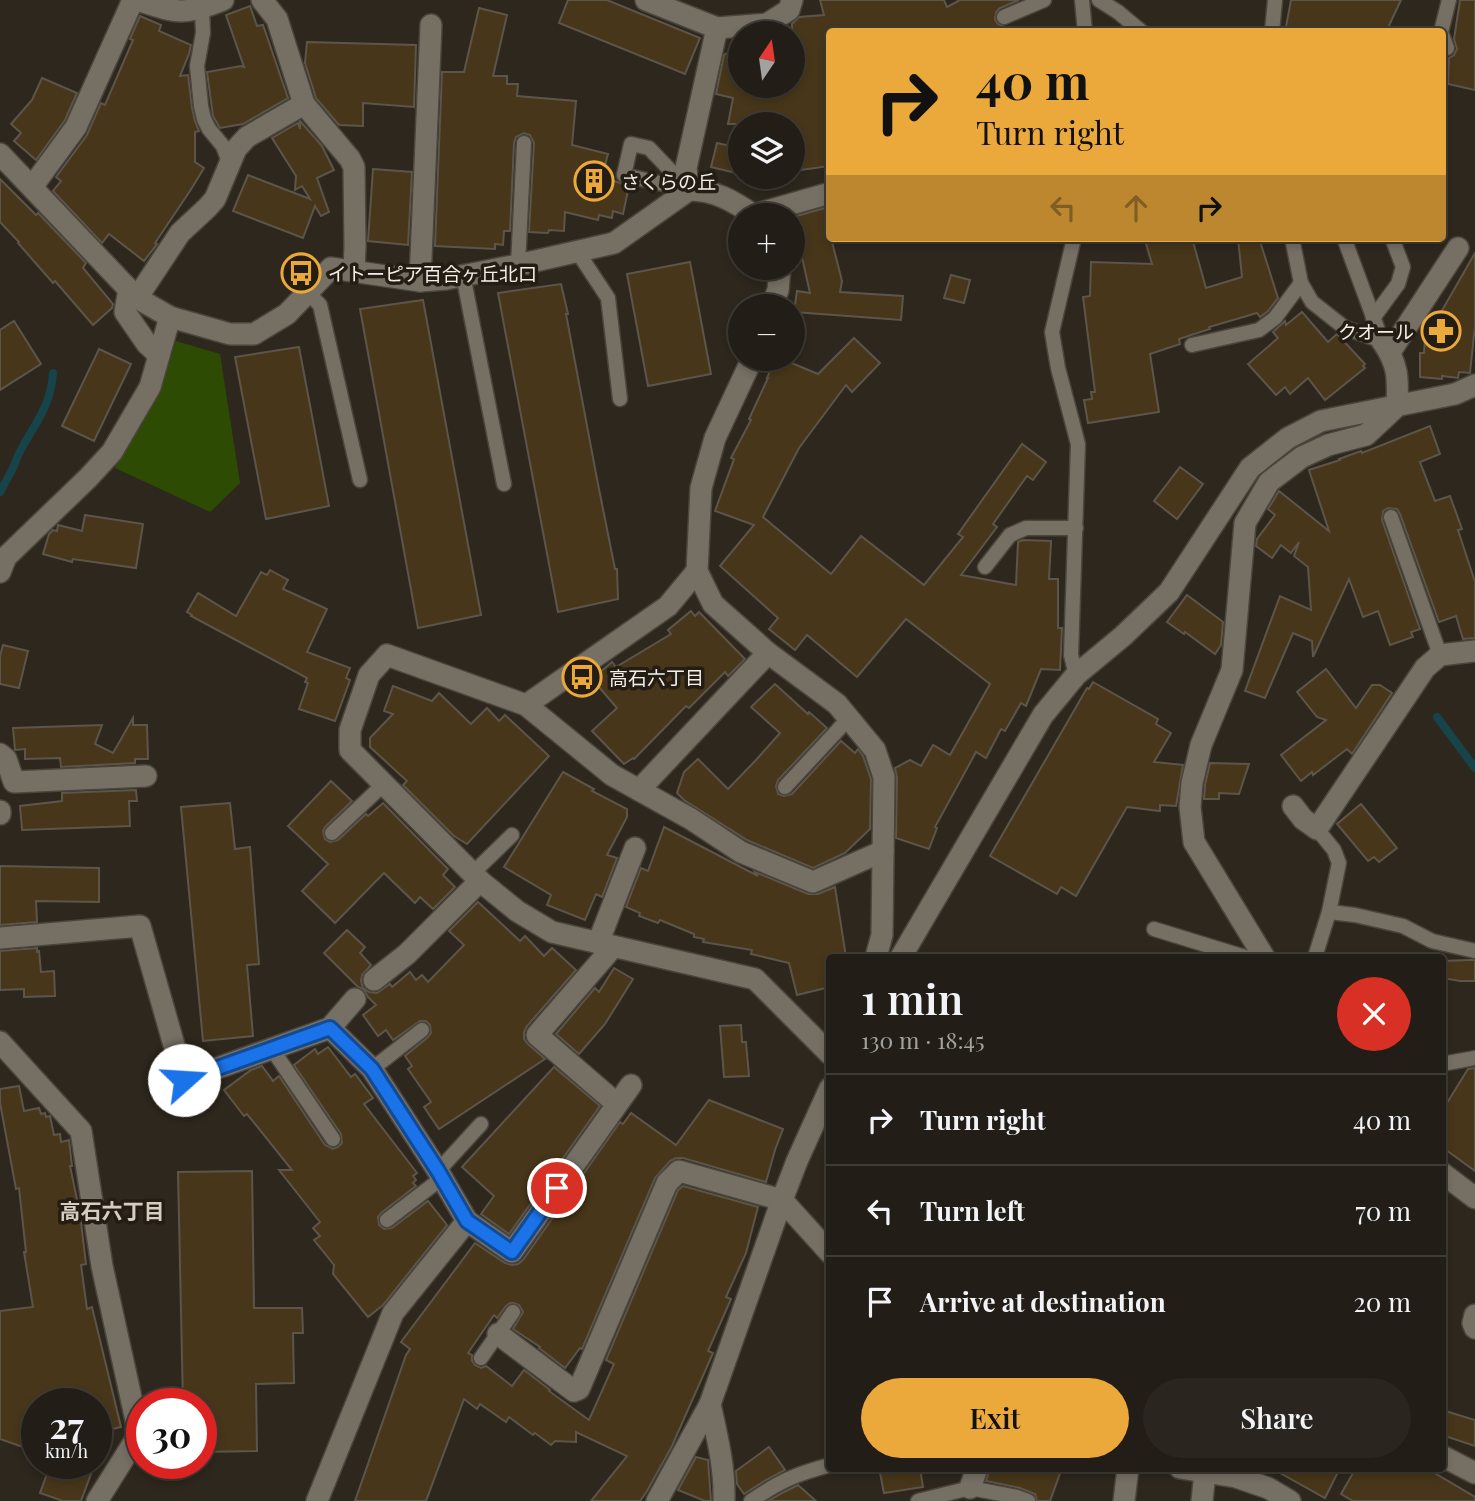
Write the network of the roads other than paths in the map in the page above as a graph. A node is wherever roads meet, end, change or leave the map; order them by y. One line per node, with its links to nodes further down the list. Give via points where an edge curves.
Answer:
1 (135, 0): 11 (street, via 167,10); 23 (street, via 76,127)
2 (223, 0): 11 (street)
3 (262, 0): 19 (street, via 277,19)
4 (646, 0): 14 (street)
5 (792, 0): 14 (street, via 789,10 767,24)
6 (1044, 0): 12 (lane)
7 (1082, 0): 15 (lane)
8 (1099, 0): 16 (lane)
9 (1275, 0): 17 (lane)
10 (1449, 0): 18 (lane)
11 (202, 9): 22 (lane, via 197,66 201,106)
12 (1004, 16)
13 (431, 25): 35 (street)
14 (717, 28): 24 (street, via 686,168)
15 (1085, 28)
16 (1137, 28)
17 (1272, 28)
18 (1445, 28)
19 (304, 104): 22 (street, via 247,137); 33 (street, via 354,167)
20 (524, 144): 32 (lane)
21 (0, 154): 23 (street)
22 (229, 162): 38 (street, via 215,199 180,233)
23 (32, 187): 38 (street)
24 (689, 190): 25 (street, via 734,201 753,215); 31 (street, via 614,243)
25 (826, 194)
26 (1073, 242): 53 (lane, via 1052,332 1078,443)
27 (1293, 242): 36 (lane)
28 (1345, 242): 40 (lane)
29 (1394, 242): 40 (lane, via 1404,267 1398,284)
30 (1458, 248): 42 (street)
31 (577, 251): 32 (street); 47 (lane, via 608,298)
32 (518, 265): 34 (street)
33 (354, 270): 35 (street); 37 (street, via 331,268)
34 (463, 275): 35 (street); 51 (lane)
35 (420, 281)
36 (1301, 283): 41 (lane, via 1259,331); 42 (lane, via 1312,302 1345,328)
37 (307, 292): 39 (street, via 286,314 254,334 230,334); 50 (lane, via 320,305)
38 (133, 293): 39 (street); 43 (street, via 125,312)
39 (170, 317): 43 (street)
40 (1373, 318): 42 (lane)
41 (1192, 345)
42 (1386, 347): 49 (street, via 1398,373)
43 (159, 355): 56 (street, via 149,387 112,452 6,556)
44 (746, 371): 55 (street, via 715,438 701,488)
45 (1475, 385): 46 (street)
46 (1455, 394): 48 (lane); 49 (street)
47 (620, 399)
48 (1475, 402)
49 (1397, 406): 60 (street, via 1321,421 1288,438 1250,468 1169,592); 83 (street, via 1366,435 1328,444 1269,482 1245,523 1232,670 1201,745 1190,807 1194,842)
50 (360, 480)
51 (504, 484)
52 (1391, 517): 59 (lane)
53 (1076, 528): 54 (lane, via 1026,528 1010,535); 60 (lane, via 1071,655)
54 (985, 567)
55 (697, 570): 58 (street, via 713,604); 61 (street, via 668,606)
56 (0, 572)
57 (1475, 651): 59 (street)
58 (768, 653): 62 (street); 67 (street)
59 (1440, 655): 69 (street, via 1424,668)
60 (1076, 675): 81 (street, via 1043,715)
61 (526, 705): 65 (street, via 387,655 369,675 350,730 350,750); 67 (street, via 612,775)
62 (849, 718): 66 (lane); 73 (street, via 874,750 884,777)
63 (0, 754): 64 (street, via 14,782)
64 (146, 776)
65 (384, 783): 70 (lane); 74 (street)
66 (785, 787)
67 (639, 790): 73 (street, via 741,852 813,882)
68 (1293, 806): 69 (street)
69 (1317, 829): 75 (lane, via 1339,863)
70 (332, 833)
71 (513, 835): 74 (lane)
72 (635, 848): 78 (street)
73 (883, 851): 80 (street, via 882,935)
74 (477, 877): 78 (street, via 517,911 552,932); 85 (street, via 407,954)
75 (1329, 912): 79 (lane, via 1403,926 1432,941); 84 (lane)
76 (1154, 929): 82 (lane)
77 (0, 938): 90 (street, via 140,926 184,1080)
78 (606, 945): 91 (street, via 755,979); 97 (street, via 537,1035)
79 (1475, 951)
80 (877, 954)
81 (903, 954)
82 (1235, 954)
83 (1262, 954)
84 (1316, 954)
85 (374, 980)
86 (355, 999): 87 (street)
87 (330, 1028): 90 (street); 94 (street)
88 (422, 1030): 94 (lane)
89 (0, 1042): 119 (street, via 81,1131 102,1265 139,1434)
90 (272, 1049): 99 (lane)
91 (826, 1050)
92 (1475, 1058): 93 (lane)
93 (1446, 1063)
94 (372, 1069): 100 (street)
95 (631, 1085): 97 (street)
96 (826, 1097): 103 (street)
97 (617, 1104): 105 (street, via 512,1252)
98 (481, 1124): 100 (lane)
99 (333, 1139)
100 (440, 1174): 104 (lane); 105 (street)
101 (1446, 1176): 102 (street)
102 (1475, 1198)
103 (782, 1200): 106 (street); 110 (street, via 679,1171 667,1183 579,1389 573,1391); 112 (street)
104 (387, 1220)
105 (467, 1221): 120 (street, via 393,1312)
106 (826, 1248)
107 (513, 1312): 110 (lane)
108 (1475, 1315): 109 (street)
109 (1475, 1328)
110 (498, 1334): 111 (lane)
111 (481, 1357)
112 (710, 1404): 121 (street); 122 (street)
113 (1446, 1458): 117 (street)
114 (826, 1466): 123 (lane, via 778,1483)
115 (1128, 1472): 126 (street)
116 (1205, 1472): 127 (street); 128 (street, via 1237,1476)
117 (1475, 1473)
118 (973, 1478): 124 (lane); 125 (lane)
119 (97, 1501)
120 (317, 1501)
121 (657, 1501)
122 (724, 1501)
123 (751, 1501)
124 (918, 1501)
125 (1028, 1501)
126 (1124, 1501)
127 (1202, 1501)
128 (1290, 1501)

